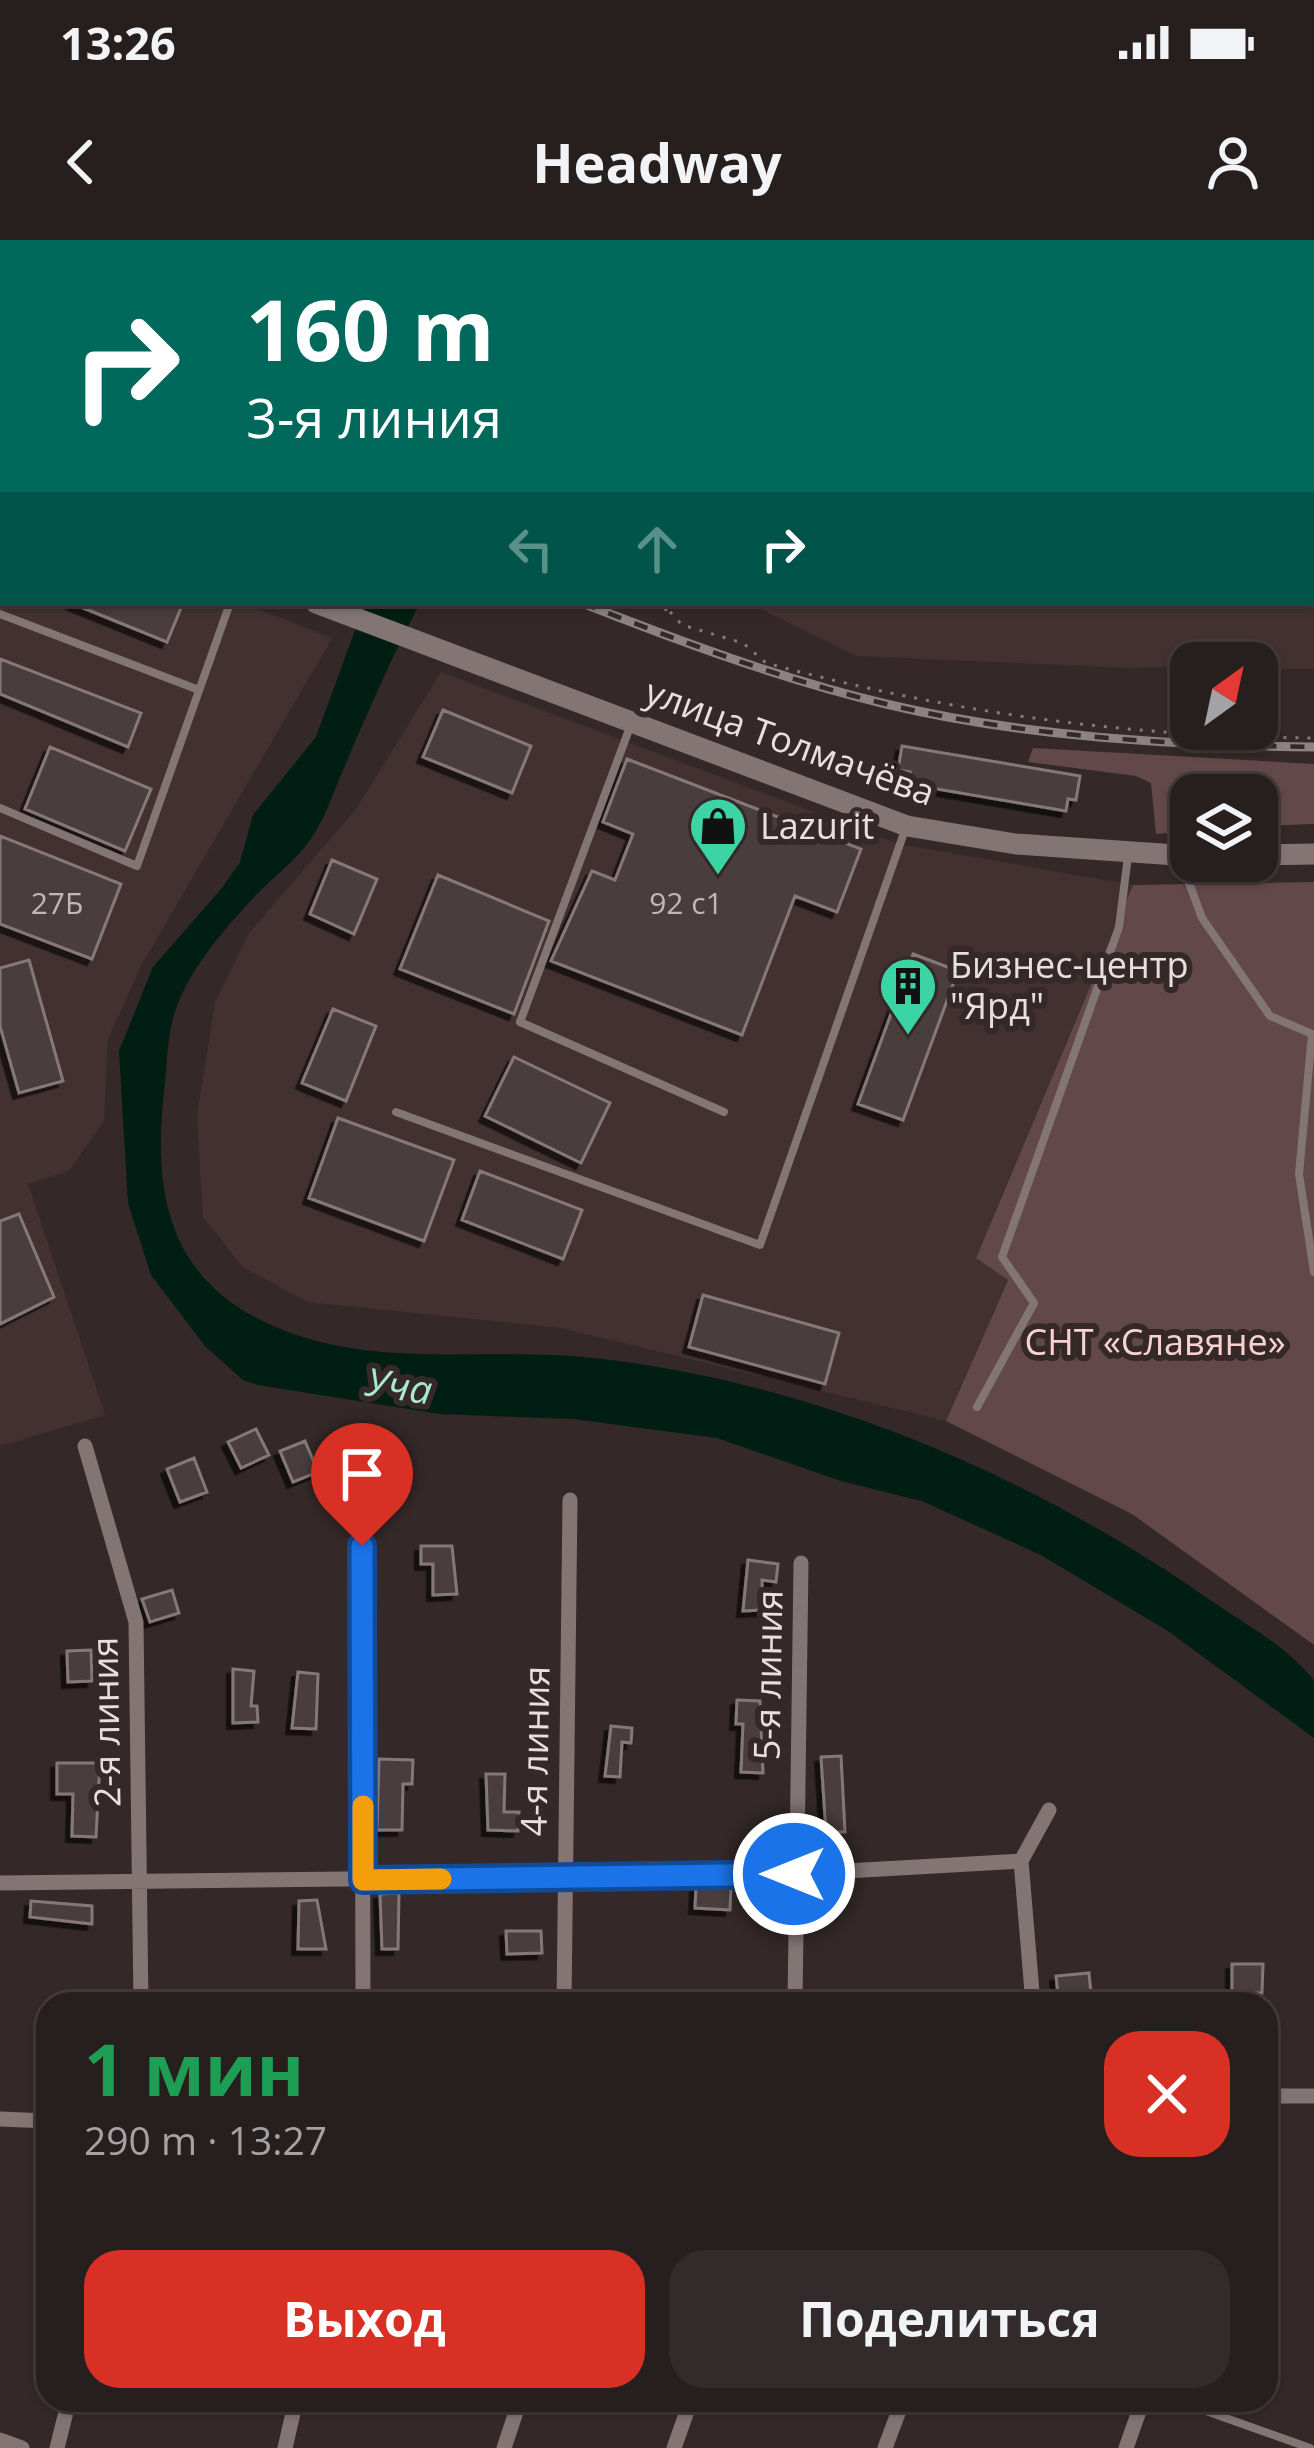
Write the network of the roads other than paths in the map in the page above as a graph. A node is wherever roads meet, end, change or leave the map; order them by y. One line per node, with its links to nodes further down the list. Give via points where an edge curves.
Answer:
1 (229, 606): 4 (lane)
2 (324, 606): 5 (street, улица Толмачёва)
3 (0, 614): 4 (lane)
4 (199, 690): 6 (lane, via 137,866)
5 (633, 720): 7 (street, улица Толмачёва); 14 (lane, via 520,1022)
6 (0, 808)
7 (907, 826): 8 (street, улица Толмачёва); 13 (lane, via 760,1245)
8 (1128, 854): 10 (street, улица Толмачёва); 16 (lane, via 1119,927 1002,1257 1034,1303)
9 (1314, 854): 11 (street)
10 (1170, 855)
11 (1278, 855)
12 (1192, 882): 15 (lane, via 1202,918 1270,1016 1312,1034 1299,1174)
13 (396, 1112)
14 (724, 1112)
15 (1314, 1272)
16 (976, 1407)
17 (85, 1446): 27 (street, 2-я линия, via 136,1622)
18 (570, 1500): 24 (street, 4-я линия)
19 (362, 1546): 25 (street)
20 (800, 1563): 23 (street, 5-я линия)
21 (1049, 1810): 22 (street)
22 (1021, 1862): 23 (street); 32 (street)
23 (794, 1874): 24 (street); 31 (street, 5-я линия)
24 (563, 1876): 25 (street); 30 (street, 4-я линия)
25 (363, 1880): 27 (street); 29 (street)
26 (0, 1883): 27 (street)
27 (139, 1883): 28 (street, 2-я линия)
28 (141, 1992)
29 (363, 1992)
30 (564, 1992)
31 (795, 1992)
32 (1032, 1992)
33 (1278, 2096): 34 (street)
34 (1314, 2096)
35 (0, 2119): 36 (street)
36 (36, 2120)
37 (66, 2412): 46 (street)
38 (293, 2412): 47 (street)
39 (516, 2412): 48 (street)
40 (687, 2412): 49 (street)
41 (898, 2412): 50 (street)
42 (1139, 2412): 51 (street)
43 (1208, 2412): 52 (lane)
44 (0, 2440): 45 (street)
45 (22, 2448)
46 (56, 2448)
47 (285, 2448)
48 (504, 2448)
49 (674, 2448)
50 (885, 2448)
51 (1126, 2448)
52 (1310, 2448)

